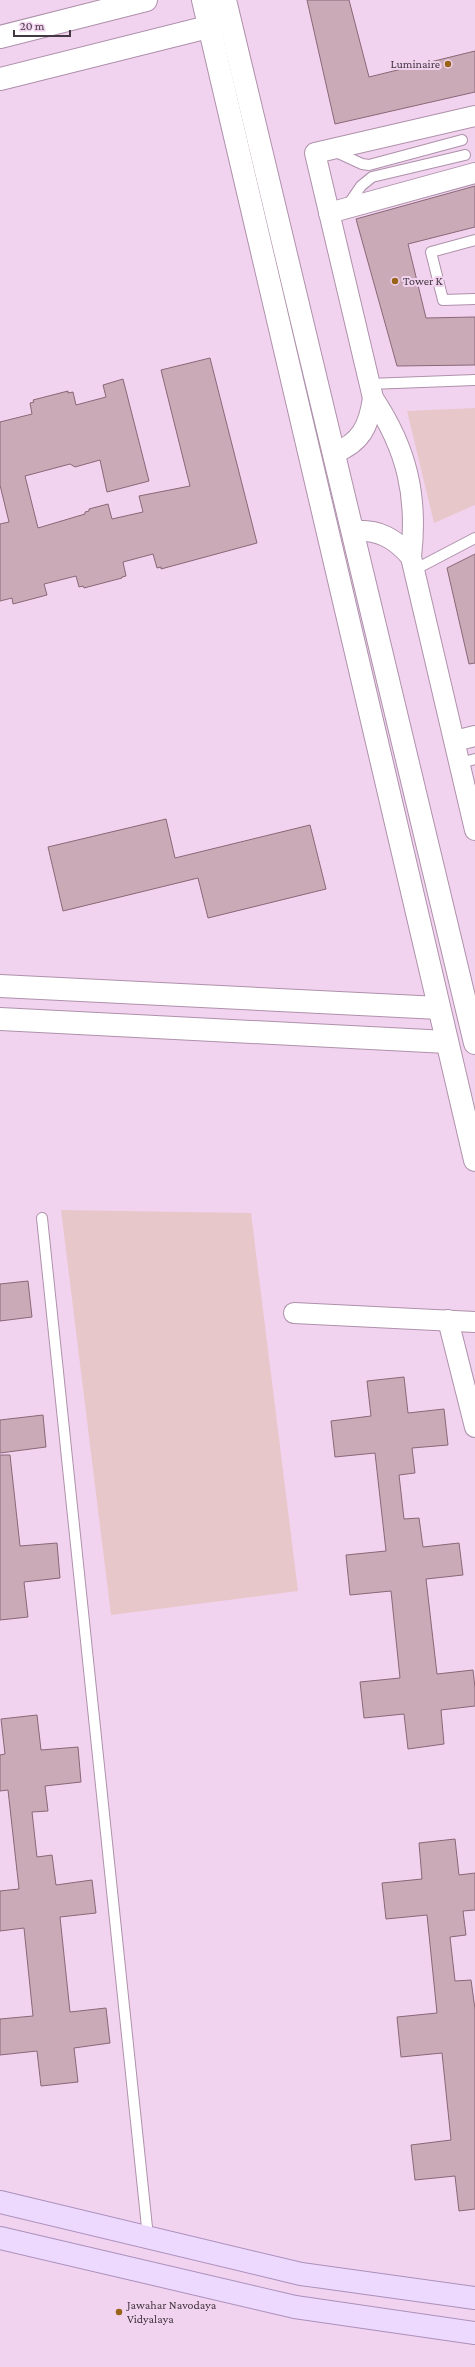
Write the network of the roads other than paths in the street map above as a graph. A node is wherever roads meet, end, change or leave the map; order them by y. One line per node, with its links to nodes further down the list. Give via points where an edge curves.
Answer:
1 (146, 0): 6 (street)
2 (203, 0): 5 (street)
3 (225, 0): 4 (street)
4 (230, 21): 5 (street); 18 (street)
5 (209, 26): 7 (street); 28 (street)
6 (0, 37)
7 (0, 79)
8 (475, 116): 10 (street)
9 (462, 140): 10 (lane, via 369,165)
10 (329, 150): 13 (street, via 315,153)
11 (465, 155): 13 (lane, via 372,177 366,181 354,199)
12 (475, 173): 13 (street)
13 (336, 211): 17 (street)
14 (475, 240): 15 (lane, via 430,252 443,300)
15 (475, 299)
16 (475, 380): 17 (lane)
17 (371, 391): 18 (street, via 369,416 358,440); 21 (street, via 394,433 408,472 414,515)
18 (334, 453): 19 (street)
19 (353, 531): 21 (street, via 371,531 389,537 397,542); 31 (street)
20 (475, 538): 21 (lane)
21 (412, 563): 23 (street)
22 (475, 736): 23 (street)
23 (455, 741): 24 (street)
24 (468, 770): 25 (street)
25 (472, 806): 26 (street)
26 (475, 830)
27 (0, 986): 28 (street)
28 (439, 1008): 30 (street)
29 (0, 1020): 30 (street)
30 (447, 1042): 32 (street)
31 (475, 1043)
32 (475, 1160)
33 (42, 1218): 39 (lane)
34 (294, 1313): 35 (street)
35 (448, 1320): 36 (street); 37 (street)
36 (475, 1322)
37 (475, 1427)
38 (0, 2202): 39 (main road)
39 (148, 2237): 41 (main road, via 301,2274)
40 (0, 2238): 42 (main road, via 295,2307)
41 (475, 2298)
42 (475, 2332)

